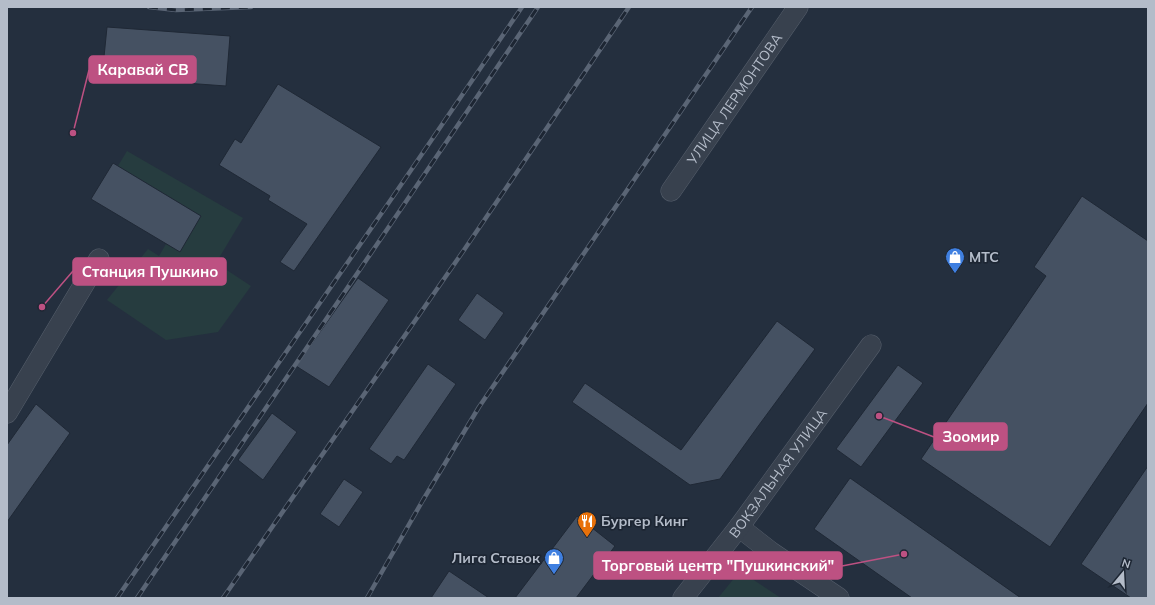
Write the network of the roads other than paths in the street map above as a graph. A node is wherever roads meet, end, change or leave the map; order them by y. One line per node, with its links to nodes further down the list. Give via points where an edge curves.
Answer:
1 (798, 7): 2 (street, УЛИЦА ЛЕРМОНТОВА)
2 (670, 191)
3 (99, 259): 5 (street)
4 (871, 345): 6 (street, ВОКЗАЛЬНАЯ УЛИЦА)
5 (7, 413)
6 (739, 527): 7 (street, ВОКЗАЛЬНАЯ УЛИЦА); 8 (street)
7 (683, 598)
8 (839, 598)

